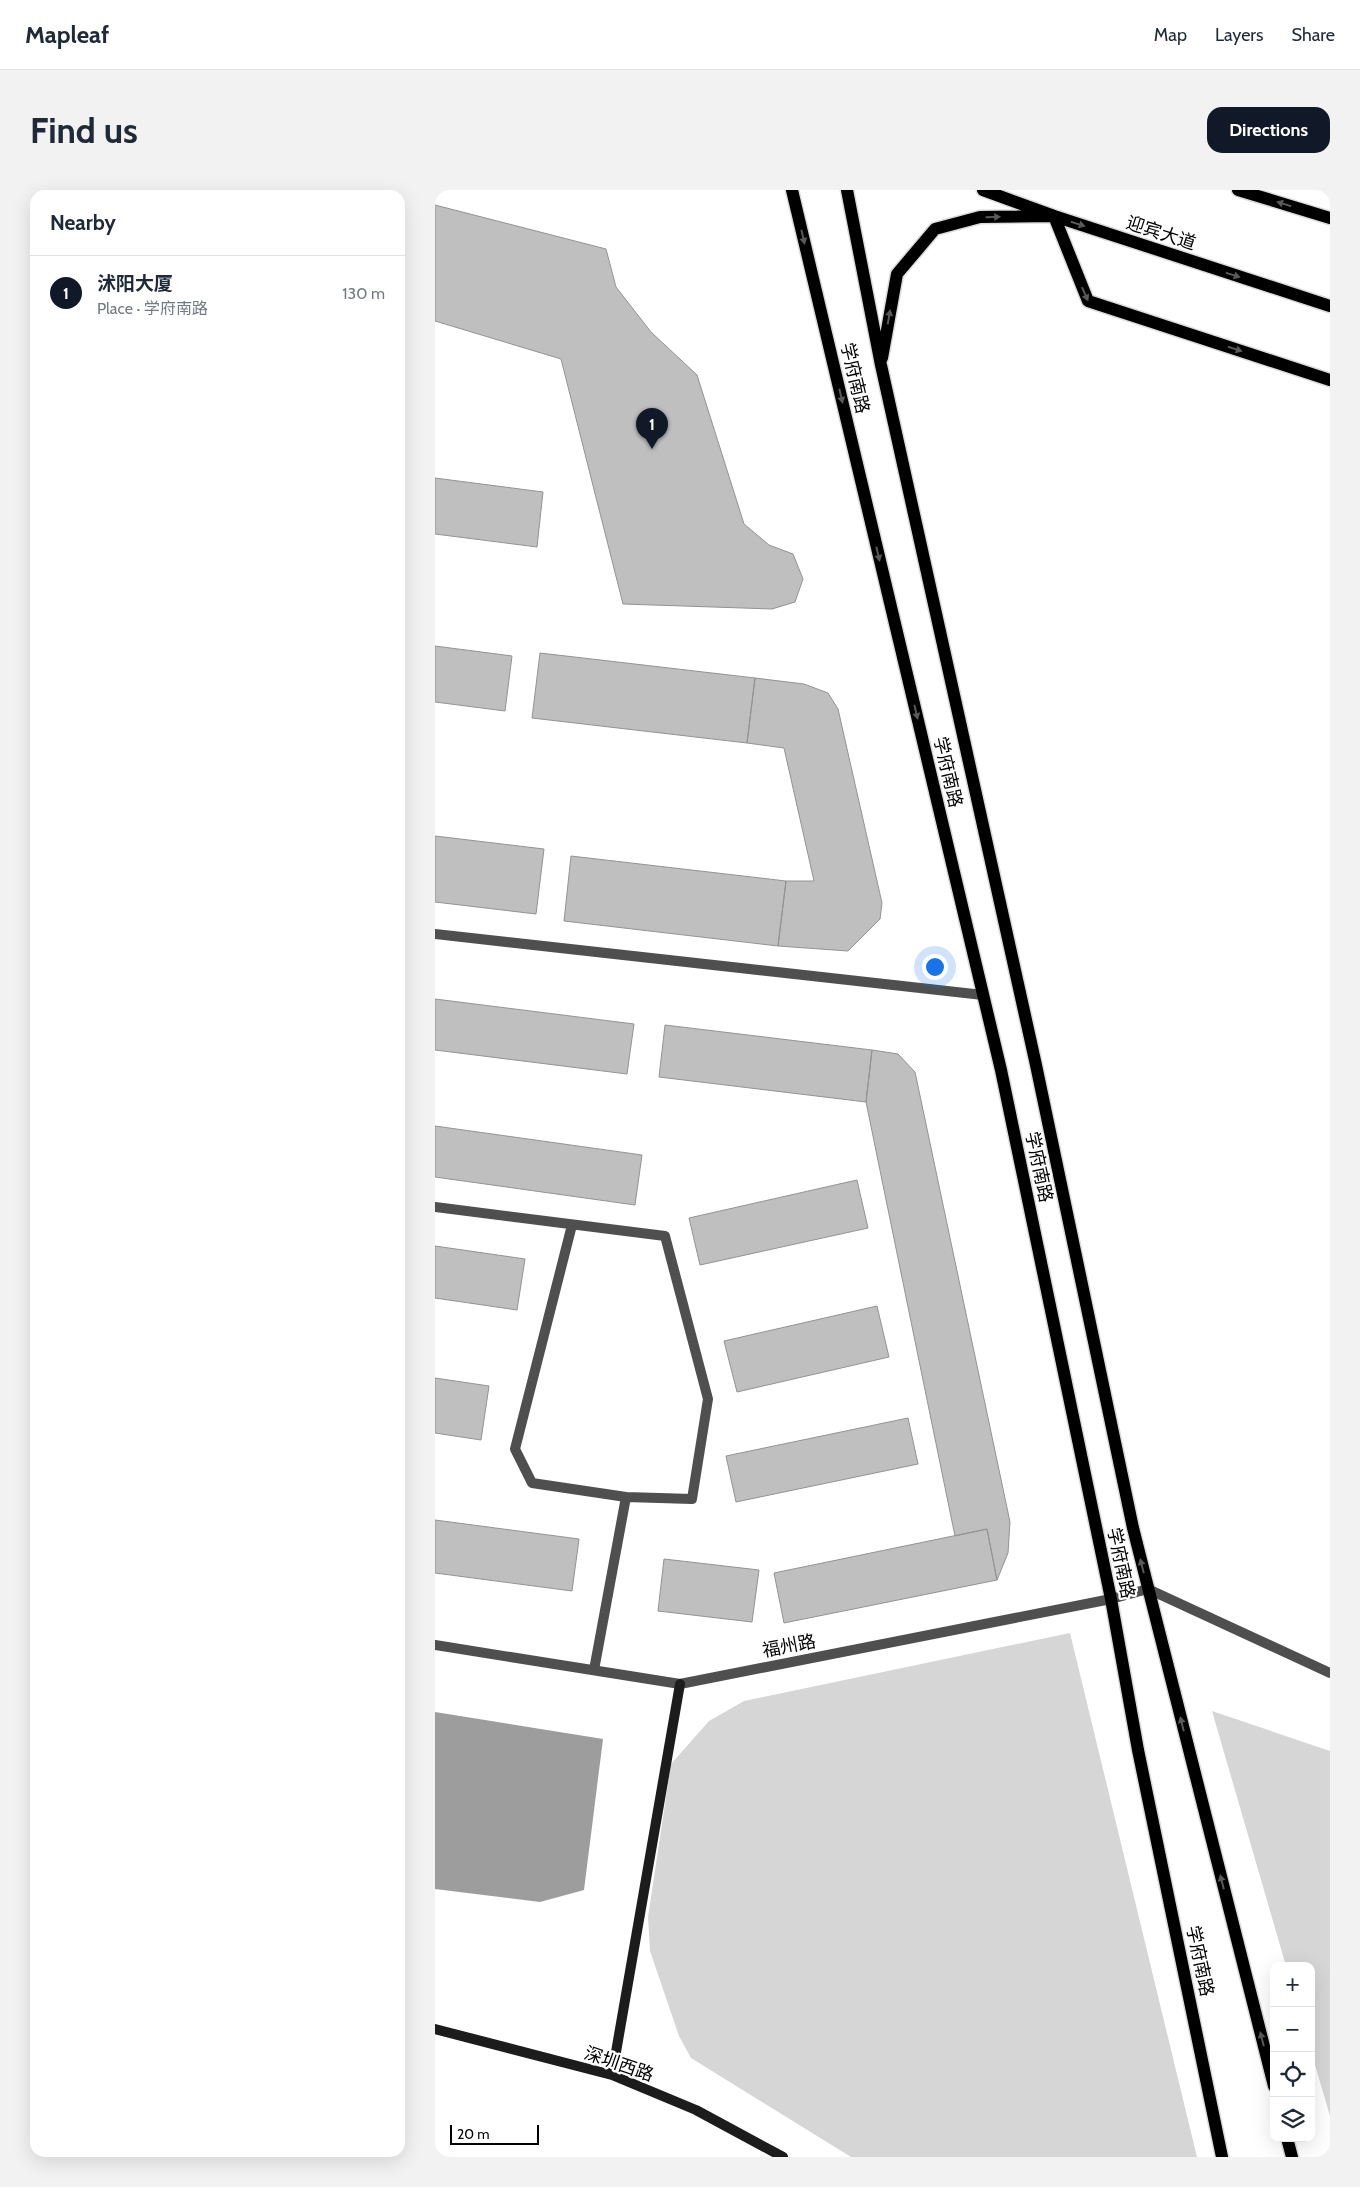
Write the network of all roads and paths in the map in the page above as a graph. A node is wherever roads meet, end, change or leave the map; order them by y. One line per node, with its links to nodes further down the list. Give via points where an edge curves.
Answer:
1 (792, 190): 11 (main road, 学府南路, one-way to 11)
2 (847, 190): 8 (main road, 学府南路)
3 (983, 190): 5 (main road, 迎宾大道)
4 (1238, 190): 6 (main road, one-way to 4)
5 (1054, 216): 7 (main road, 迎宾大道, one-way to 7); 8 (main road, one-way to 5, via 897,274 935,229 980,217); 9 (main road, one-way to 9, via 1087,301)
6 (1330, 218)
7 (1330, 306)
8 (881, 365): 15 (main road, 学府南路, one-way to 8)
9 (1330, 380)
10 (435, 934): 11 (street)
11 (983, 995): 16 (main road, 学府南路)
12 (435, 1207): 13 (street)
13 (572, 1226): 14 (street, via 515,1449 532,1483); 14 (street, via 665,1236 708,1399 692,1499)
14 (626, 1497): 18 (street)
15 (1148, 1589): 16 (street, 福州路); 19 (street); 22 (main road, 学府南路, one-way to 15)
16 (1111, 1599): 20 (street, 福州路); 26 (main road, 学府南路)
17 (435, 1646): 18 (street, 福州路)
18 (594, 1670): 20 (street, 福州路)
19 (1330, 1673)
20 (680, 1684): 23 (street)
21 (435, 2029): 23 (street, 深圳西路)
22 (1270, 2070)
23 (611, 2075): 25 (street, 深圳西路, via 696,2110)
24 (1288, 2142): 27 (main road)
25 (783, 2157)
26 (1222, 2157)
27 (1292, 2157)

